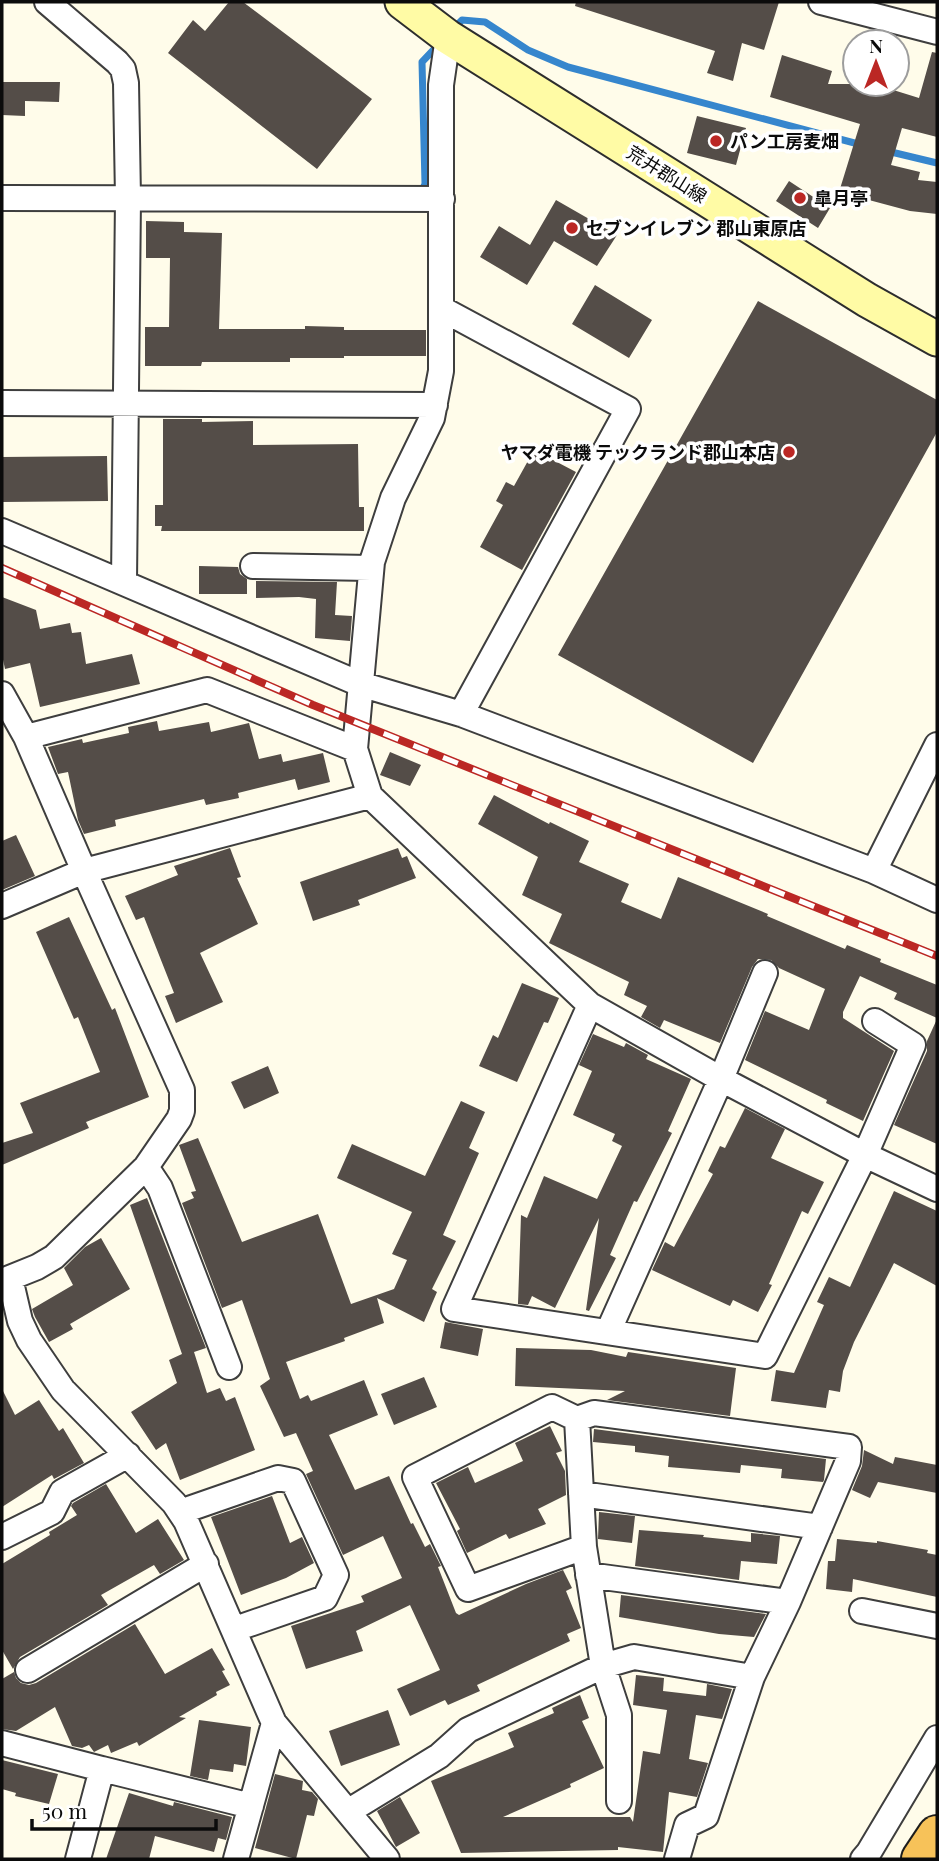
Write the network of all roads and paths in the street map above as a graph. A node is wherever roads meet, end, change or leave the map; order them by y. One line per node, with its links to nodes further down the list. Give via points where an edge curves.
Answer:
1 (47, 2): 7 (street, via 123,69)
2 (402, 2): 5 (main road, 荒井郡山線)
3 (821, 2): 4 (street)
4 (937, 32)
5 (448, 37): 8 (street, via 442,85); 10 (main road, 荒井郡山線, via 867,300)
6 (2, 198): 7 (street)
7 (128, 198): 8 (street); 12 (street)
8 (442, 199): 9 (street)
9 (442, 309): 13 (street, via 441,371); 20 (street, via 628,409)
10 (937, 339)
11 (2, 402): 12 (street)
12 (126, 404): 13 (street); 17 (street)
13 (435, 405): 16 (street, via 393,498)
14 (2, 531): 17 (street)
15 (253, 566): 16 (street)
16 (371, 569): 18 (street)
17 (124, 582): 18 (street)
18 (360, 684): 20 (street); 23 (street)
19 (2, 694): 21 (street)
20 (461, 714): 26 (street)
21 (26, 737): 23 (street, via 207,690); 25 (street)
22 (937, 745): 26 (street)
23 (355, 749): 24 (street)
24 (370, 796): 25 (street); 30 (street)
25 (83, 871): 28 (street); 34 (street, via 182,1090 179,1119)
26 (874, 871): 27 (street)
27 (937, 900)
28 (2, 905)
29 (765, 973): 32 (street)
30 (590, 1005): 32 (street); 37 (street, via 454,1309)
31 (875, 1021): 33 (street, via 914,1045)
32 (720, 1079): 33 (street); 37 (street)
33 (865, 1155): 35 (street); 37 (street, via 765,1356)
34 (146, 1167): 36 (street, via 54,1257); 38 (street, via 160,1188)
35 (937, 1189)
36 (6, 1279): 40 (street, via 20,1321 63,1390)
37 (608, 1332)
38 (229, 1367)
39 (577, 1419): 41 (street); 43 (street, via 594,1413 849,1447 848,1461); 45 (street, via 552,1407 415,1477 468,1589)
40 (128, 1455): 42 (street); 44 (street, via 62,1492 52,1511)
41 (581, 1494): 43 (street); 45 (street)
42 (180, 1511): 46 (street); 51 (street, via 278,1478 293,1481 336,1575 325,1598)
43 (820, 1527): 48 (street)
44 (2, 1537)
45 (584, 1547): 47 (street)
46 (206, 1564): 51 (street); 53 (street)
47 (588, 1575): 48 (street); 52 (street)
48 (788, 1602): 54 (street)
49 (862, 1611): 50 (street)
50 (937, 1626)
51 (235, 1629): 55 (street)
52 (603, 1666): 54 (street, via 634,1657); 59 (street, via 620,1715); 61 (street, via 468,1730 439,1756)
53 (28, 1670)
54 (752, 1677): 66 (street, via 706,1816 687,1825)
55 (274, 1723): 60 (street); 61 (street)
56 (937, 1738): 67 (street)
57 (2, 1743): 58 (street)
58 (102, 1769): 60 (street); 63 (street)
59 (619, 1801)
60 (251, 1806): 64 (street)
61 (349, 1811): 65 (street)
62 (937, 1835): 68 (highway)
63 (78, 1859)
64 (236, 1859)
65 (387, 1859)
66 (677, 1859)
67 (863, 1859)
68 (921, 1859)

